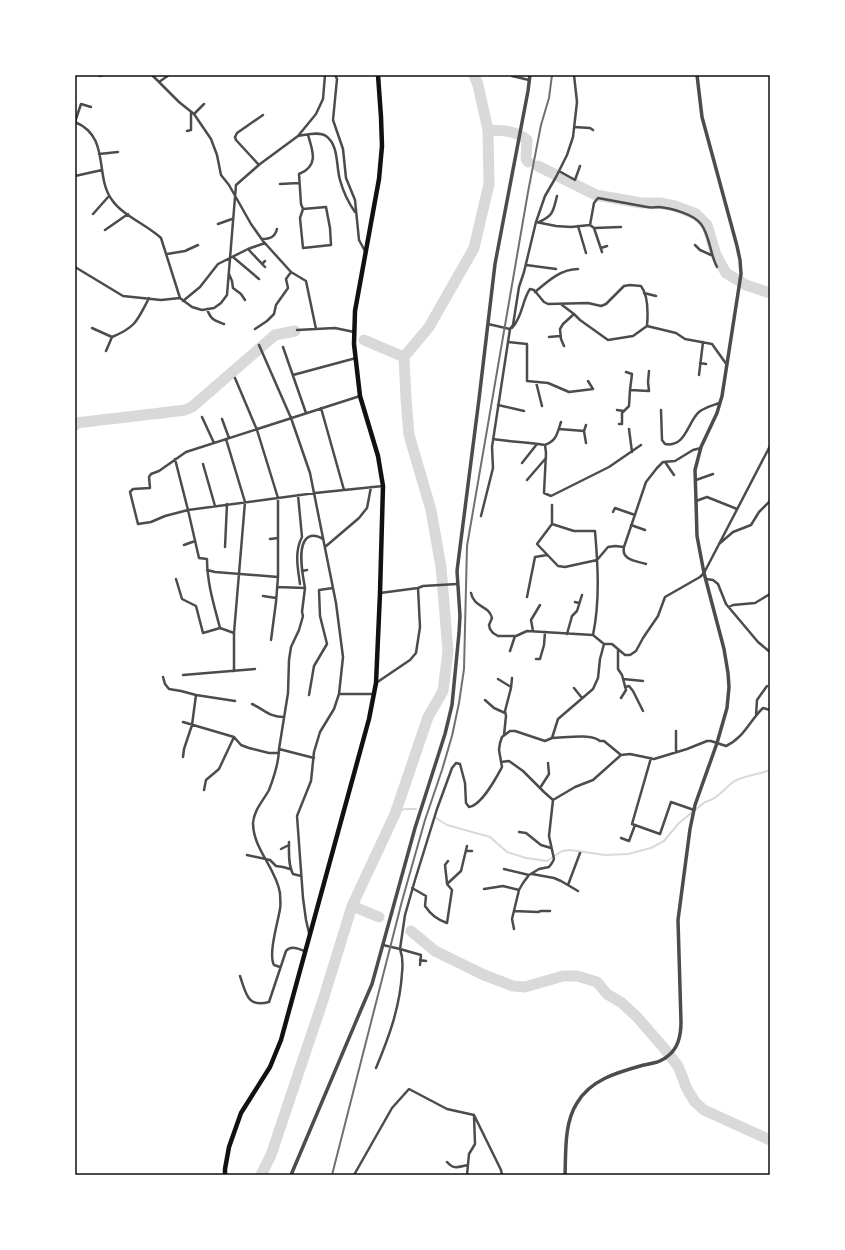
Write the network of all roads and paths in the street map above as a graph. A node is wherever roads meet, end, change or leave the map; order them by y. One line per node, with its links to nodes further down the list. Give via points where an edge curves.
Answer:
1 (98, 75): 2 (street)
2 (103, 75)
3 (152, 75): 12 (street)
4 (169, 75): 12 (street)
5 (325, 75): 23 (street, via 323,99 316,114)
6 (335, 75): 37 (street, via 337,79 333,120 343,149 346,178 354,200)
7 (378, 75): 57 (highway, via 382,146)
8 (574, 75): 19 (street, via 577,102)
9 (697, 75): 105 (street, via 702,117 740,260 741,274)
10 (512, 76): 11 (street)
11 (529, 77): 85 (street, via 495,264)
12 (159, 82): 15 (street, via 178,102)
13 (204, 104): 16 (street)
14 (91, 107): 18 (street, via 81,104)
15 (191, 111): 16 (street); 21 (street, via 192,130)
16 (194, 114): 33 (street, via 211,139 221,176)
17 (263, 115): 26 (street, via 235,137)
18 (75, 122): 25 (street, via 86,128)
19 (574, 128): 20 (street); 29 (street, via 567,155)
20 (593, 130)
21 (187, 131)
22 (308, 135): 23 (street); 31 (street, via 313,157 310,168 299,174); 37 (street, via 326,136 334,147 340,180)
23 (298, 136): 26 (street)
24 (118, 152): 25 (street)
25 (99, 154): 28 (street)
26 (259, 165): 33 (street, via 236,185)
27 (580, 166): 29 (street, via 575,180)
28 (102, 170): 30 (street); 34 (street)
29 (559, 171): 41 (street, via 545,196)
30 (75, 176)
31 (300, 183): 32 (street); 36 (street)
32 (280, 184)
33 (234, 194): 40 (street); 49 (street)
34 (109, 196): 38 (street); 39 (street, via 118,208)
35 (557, 196): 41 (street, via 552,214)
36 (303, 209): 36 (street, via 300,218 303,248 330,245 326,207)
37 (355, 212): 57 (street, via 359,240)
38 (93, 214)
39 (128, 214): 48 (street); 59 (street, via 161,238)
40 (232, 219): 42 (street); 62 (street)
41 (537, 222): 44 (street, via 556,226); 65 (street)
42 (218, 224)
43 (590, 225): 44 (street); 46 (street); 60 (street, via 594,203 598,198 649,208 659,207 692,217 701,224)
44 (578, 226): 58 (street)
45 (621, 227): 46 (street)
46 (594, 228): 54 (street)
47 (277, 229): 49 (street, via 272,237)
48 (105, 230)
49 (262, 239): 50 (street)
50 (265, 243): 55 (street); 72 (street)
51 (198, 245): 59 (street, via 185,251)
52 (695, 245): 60 (street)
53 (607, 246): 54 (street)
54 (601, 248): 56 (street)
55 (248, 249): 61 (street); 64 (street)
56 (602, 252)
57 (367, 253): 92 (highway)
58 (586, 253)
59 (167, 254): 78 (street)
60 (711, 255): 68 (street)
61 (233, 257): 62 (street); 73 (street)
62 (229, 258): 71 (street); 80 (street, via 218,264 200,288)
63 (265, 261): 64 (street)
64 (262, 264): 67 (street)
65 (526, 265): 69 (street); 90 (street)
66 (75, 267): 77 (street, via 123,296)
67 (265, 267)
68 (716, 267)
69 (556, 269)
70 (578, 269): 74 (street, via 563,272)
71 (228, 272): 79 (street, via 233,288); 82 (street, via 227,295 214,308)
72 (291, 272): 88 (street, via 286,279 288,288 276,306 274,314); 89 (street, via 306,281)
73 (259, 279)
74 (535, 292): 81 (street, via 548,304); 90 (street, via 530,289 522,312)
75 (644, 293): 76 (street); 81 (street, via 641,286 630,285 624,286 601,306 588,303); 86 (street, via 648,314)
76 (656, 296)
77 (149, 298): 78 (street); 93 (street, via 136,323 126,331)
78 (180, 298): 80 (street)
79 (245, 300)
80 (183, 301): 82 (street, via 192,307)
81 (562, 305): 83 (street)
82 (207, 309): 84 (street, via 210,317)
83 (574, 314): 86 (street, via 608,340 633,336); 94 (street, via 563,324)
84 (224, 324)
85 (487, 324): 90 (street); 194 (street, via 456,571)
86 (647, 326): 97 (street, via 676,333 684,339)
87 (92, 328): 93 (street)
88 (255, 329)
89 (316, 329): 91 (street); 92 (street, via 335,328)
90 (510, 329): 96 (street)
91 (297, 330)
92 (354, 333): 102 (highway)
93 (112, 336): 101 (street)
94 (560, 336): 95 (street); 99 (street)
95 (549, 337)
96 (508, 342): 111 (street, via 527,344 527,381); 116 (street)
97 (704, 342): 103 (street); 105 (street, via 712,344)
98 (259, 345): 125 (street)
99 (564, 346)
100 (283, 347): 108 (street)
101 (106, 351)
102 (356, 358): 108 (street); 114 (highway)
103 (700, 363): 104 (street); 109 (street)
104 (706, 364)
105 (727, 366): 115 (street)
106 (626, 372): 113 (street, via 632,374)
107 (649, 372): 113 (street, via 648,391)
108 (293, 375): 123 (street)
109 (699, 375)
110 (235, 378): 132 (street)
111 (536, 382): 112 (street, via 548,383 569,392 593,389); 117 (street)
112 (588, 382)
113 (630, 390): 122 (street, via 629,406)
114 (360, 396): 118 (street); 153 (highway, via 378,456)
115 (719, 403): 120 (street, via 699,411 681,439 668,445 662,440); 142 (street)
116 (498, 405): 121 (street); 135 (street)
117 (542, 406)
118 (321, 408): 123 (street); 155 (street)
119 (617, 410): 122 (street)
120 (661, 410)
121 (524, 411)
122 (624, 411): 128 (street, via 622,424)
123 (306, 413): 125 (street)
124 (202, 417): 136 (street)
125 (291, 418): 132 (street); 156 (street)
126 (222, 419): 134 (street)
127 (561, 422): 130 (street)
128 (619, 424)
129 (586, 425): 133 (street)
130 (559, 429): 133 (street); 139 (street, via 552,442)
131 (629, 429): 143 (street)
132 (257, 430): 134 (street); 158 (street)
133 (584, 431): 137 (street)
134 (228, 438): 136 (street); 161 (street)
135 (493, 439): 138 (street); 169 (street, via 493,468)
136 (214, 443): 145 (street, via 186,452)
137 (586, 443)
138 (537, 444): 139 (street); 147 (street)
139 (545, 445): 144 (street)
140 (641, 445): 143 (street)
141 (770, 446): 165 (street)
142 (701, 447): 146 (street, via 675,461); 152 (street, via 695,470)
143 (632, 452): 144 (street, via 609,467 551,496 544,493)
144 (546, 458): 151 (street)
145 (175, 459): 166 (street); 166 (street, via 151,474 150,488 133,489 130,492 138,524)
146 (665, 462): 150 (street); 168 (street, via 646,482)
147 (522, 463)
148 (203, 464): 164 (street)
149 (713, 474): 152 (street)
150 (674, 475)
151 (527, 480)
152 (696, 480): 159 (street)
153 (383, 486): 154 (street); 199 (highway)
154 (371, 487): 155 (street); 180 (street, via 367,508)
155 (344, 490): 156 (street)
156 (315, 493): 157 (street); 175 (street)
157 (298, 495): 158 (street); 193 (street, via 302,537 298,549)
158 (278, 498): 161 (street); 173 (street)
159 (696, 501): 165 (street, via 707,497); 188 (street, via 697,536)
160 (770, 501): 178 (street, via 751,525 733,532)
161 (246, 502): 162 (street); 189 (street)
162 (227, 504): 164 (street); 179 (street)
163 (552, 505): 170 (street)
164 (215, 506): 166 (street)
165 (737, 509): 178 (street)
166 (188, 510): 176 (street)
167 (613, 512): 168 (street, via 615,508)
168 (635, 514): 171 (street)
169 (481, 516)
170 (552, 524): 182 (street, via 537,544); 183 (street, via 574,531 595,531)
171 (631, 525): 172 (street); 181 (street)
172 (645, 530)
173 (278, 538): 174 (street); 190 (street)
174 (270, 539)
175 (323, 539): 180 (street); 187 (street, via 313,535 305,540 301,558)
176 (195, 541): 177 (street); 185 (street, via 199,558 207,559)
177 (184, 545)
178 (717, 546): 188 (street)
179 (225, 547)
180 (325, 547): 197 (street)
181 (624, 547): 183 (street, via 608,547); 184 (street, via 624,555)
182 (548, 555): 183 (street, via 558,566 565,567); 204 (street, via 535,556)
183 (597, 560): 215 (street, via 598,602)
184 (646, 564)
185 (207, 570): 189 (street); 210 (street)
186 (307, 570): 187 (street)
187 (302, 571): 196 (street)
188 (704, 573): 192 (street); 219 (street, via 665,597 658,616 636,651 625,655)
189 (240, 574): 190 (street); 213 (street)
190 (278, 577): 195 (street)
191 (176, 579): 210 (street, via 182,599 196,606 203,633)
192 (705, 579): 209 (street, via 718,584); 256 (street, via 728,672 727,708)
193 (300, 584)
194 (457, 584): 198 (street); 298 (street, via 460,616 452,705)
195 (277, 587): 196 (street); 205 (street)
196 (305, 588): 248 (street, via 303,616 291,647)
197 (333, 588): 236 (street, via 343,658); 239 (street, via 319,590 320,616 327,644 314,666)
198 (418, 588): 199 (street); 231 (street, via 420,627 416,653)
199 (380, 592): 231 (highway)
200 (471, 593): 216 (street, via 472,599 491,614 489,625 493,633 498,636)
201 (770, 594): 209 (street, via 755,603 733,605)
202 (582, 595): 207 (street)
203 (263, 596): 205 (street)
204 (526, 597)
205 (276, 598): 217 (street)
206 (575, 602): 207 (street)
207 (580, 603): 214 (street, via 572,616)
208 (540, 605): 211 (street, via 531,620)
209 (729, 608): 221 (street)
210 (220, 628): 213 (street)
211 (533, 631): 212 (street); 216 (street)
212 (545, 632): 214 (street); 222 (street, via 540,659)
213 (234, 633): 224 (street)
214 (567, 634): 215 (street)
215 (593, 635): 218 (street)
216 (516, 636): 220 (street)
217 (271, 640)
218 (604, 644): 219 (street, via 612,644); 240 (street, via 598,678 593,689)
219 (618, 649): 229 (street, via 618,668)
220 (510, 651)
221 (770, 652)
222 (536, 659)
223 (255, 670): 224 (street)
224 (234, 671): 225 (street)
225 (183, 676)
226 (163, 677): 238 (street, via 169,689)
227 (512, 678): 234 (street)
228 (498, 679): 234 (street)
229 (623, 679): 230 (street); 233 (street)
230 (643, 681)
231 (376, 683): 237 (highway)
232 (767, 686): 249 (street, via 757,700)
233 (625, 687): 241 (street); 246 (street, via 629,686)
234 (511, 688): 247 (street)
235 (574, 688): 240 (street)
236 (339, 694): 237 (street); 262 (street, via 334,709 320,732)
237 (374, 694): 297 (highway)
238 (196, 695): 242 (street); 251 (street)
239 (309, 695)
240 (582, 698): 255 (street, via 558,719)
241 (621, 698)
242 (235, 700)
243 (485, 700): 247 (street)
244 (252, 704): 248 (street, via 271,716)
245 (770, 710): 249 (street, via 763,708)
246 (643, 711)
247 (505, 713): 253 (street)
248 (284, 717): 257 (street)
249 (756, 717): 256 (street, via 733,743 726,746)
250 (183, 722): 251 (street)
251 (192, 725): 254 (street); 261 (street)
252 (676, 730): 258 (street)
253 (504, 736): 255 (street, via 510,731 515,731 545,741); 264 (street, via 499,750)
254 (234, 737): 259 (street, via 241,745 249,748); 267 (street, via 220,769 206,780)
255 (552, 738): 260 (street, via 597,738)
256 (717, 744): 258 (street, via 707,741); 271 (street)
257 (279, 749): 259 (street); 262 (street)
258 (676, 752): 263 (street)
259 (279, 753): 282 (street, via 269,790 255,812 254,834)
260 (621, 755): 263 (street); 268 (street, via 593,780)
261 (183, 757)
262 (314, 758): 287 (street, via 312,781 297,816)
263 (651, 758): 270 (street)
264 (501, 762): 266 (street, via 509,761); 290 (street, via 502,767 481,800 473,807 469,807 466,803 465,783 460,764 456,762 437,809)
265 (548, 763): 266 (street, via 549,774)
266 (540, 788): 268 (street)
267 (204, 790)
268 (553, 800): 276 (street)
269 (631, 809): 270 (street)
270 (636, 810): 272 (street, via 632,824)
271 (694, 810): 272 (street, via 671,802 660,834); 315 (street, via 678,920 680,1036 671,1054 662,1060 617,1073 587,1090 576,1104 569,1122)
272 (635, 825): 274 (street, via 629,841)
273 (519, 832): 276 (street)
274 (621, 838)
275 (467, 846): 278 (street)
276 (550, 848): 286 (street, via 554,859 552,863)
277 (281, 849): 284 (street, via 289,844)
278 (466, 851): 279 (street); 288 (street, via 461,871)
279 (472, 851)
280 (580, 853): 289 (street)
281 (247, 855): 282 (street)
282 (266, 859): 284 (street, via 276,866); 304 (street, via 275,876 279,892 280,907 272,961)
283 (448, 861): 288 (street, via 444,865)
284 (290, 869): 287 (street, via 293,874)
285 (504, 870): 286 (street)
286 (530, 874): 289 (street, via 554,878); 292 (street)
287 (301, 876): 297 (street, via 302,898)
288 (447, 884): 290 (street, via 452,890 448,924 429,912 425,906 426,896)
289 (568, 885): 293 (street)
290 (412, 888): 299 (street)
291 (484, 889): 292 (street, via 503,886)
292 (519, 890): 294 (street)
293 (578, 891)
294 (514, 911): 295 (street); 296 (street)
295 (550, 911)
296 (514, 929)
297 (310, 936): 300 (highway)
298 (382, 945): 299 (street); 311 (street, via 372,984)
299 (400, 949): 301 (street, via 420,956); 306 (street, via 403,956 401,987 393,1027)
300 (306, 951): 304 (street, via 292,947 288,949); 310 (highway, via 281,1040 270,1067 241,1113 229,1147)
301 (420, 960): 302 (street); 303 (street)
302 (426, 960)
303 (420, 965)
304 (280, 967): 305 (street, via 269,1002 262,1004 254,1003 248,998)
305 (240, 976)
306 (376, 1068)
307 (474, 1115): 309 (street, via 475,1144 469,1154); 312 (street, via 448,1109 409,1089 392,1108); 314 (street)
308 (447, 1162): 309 (street, via 455,1168)
309 (468, 1165): 313 (street)
310 (225, 1175)
311 (291, 1175)
312 (354, 1175)
313 (467, 1175)
314 (502, 1175)
315 (565, 1175)

